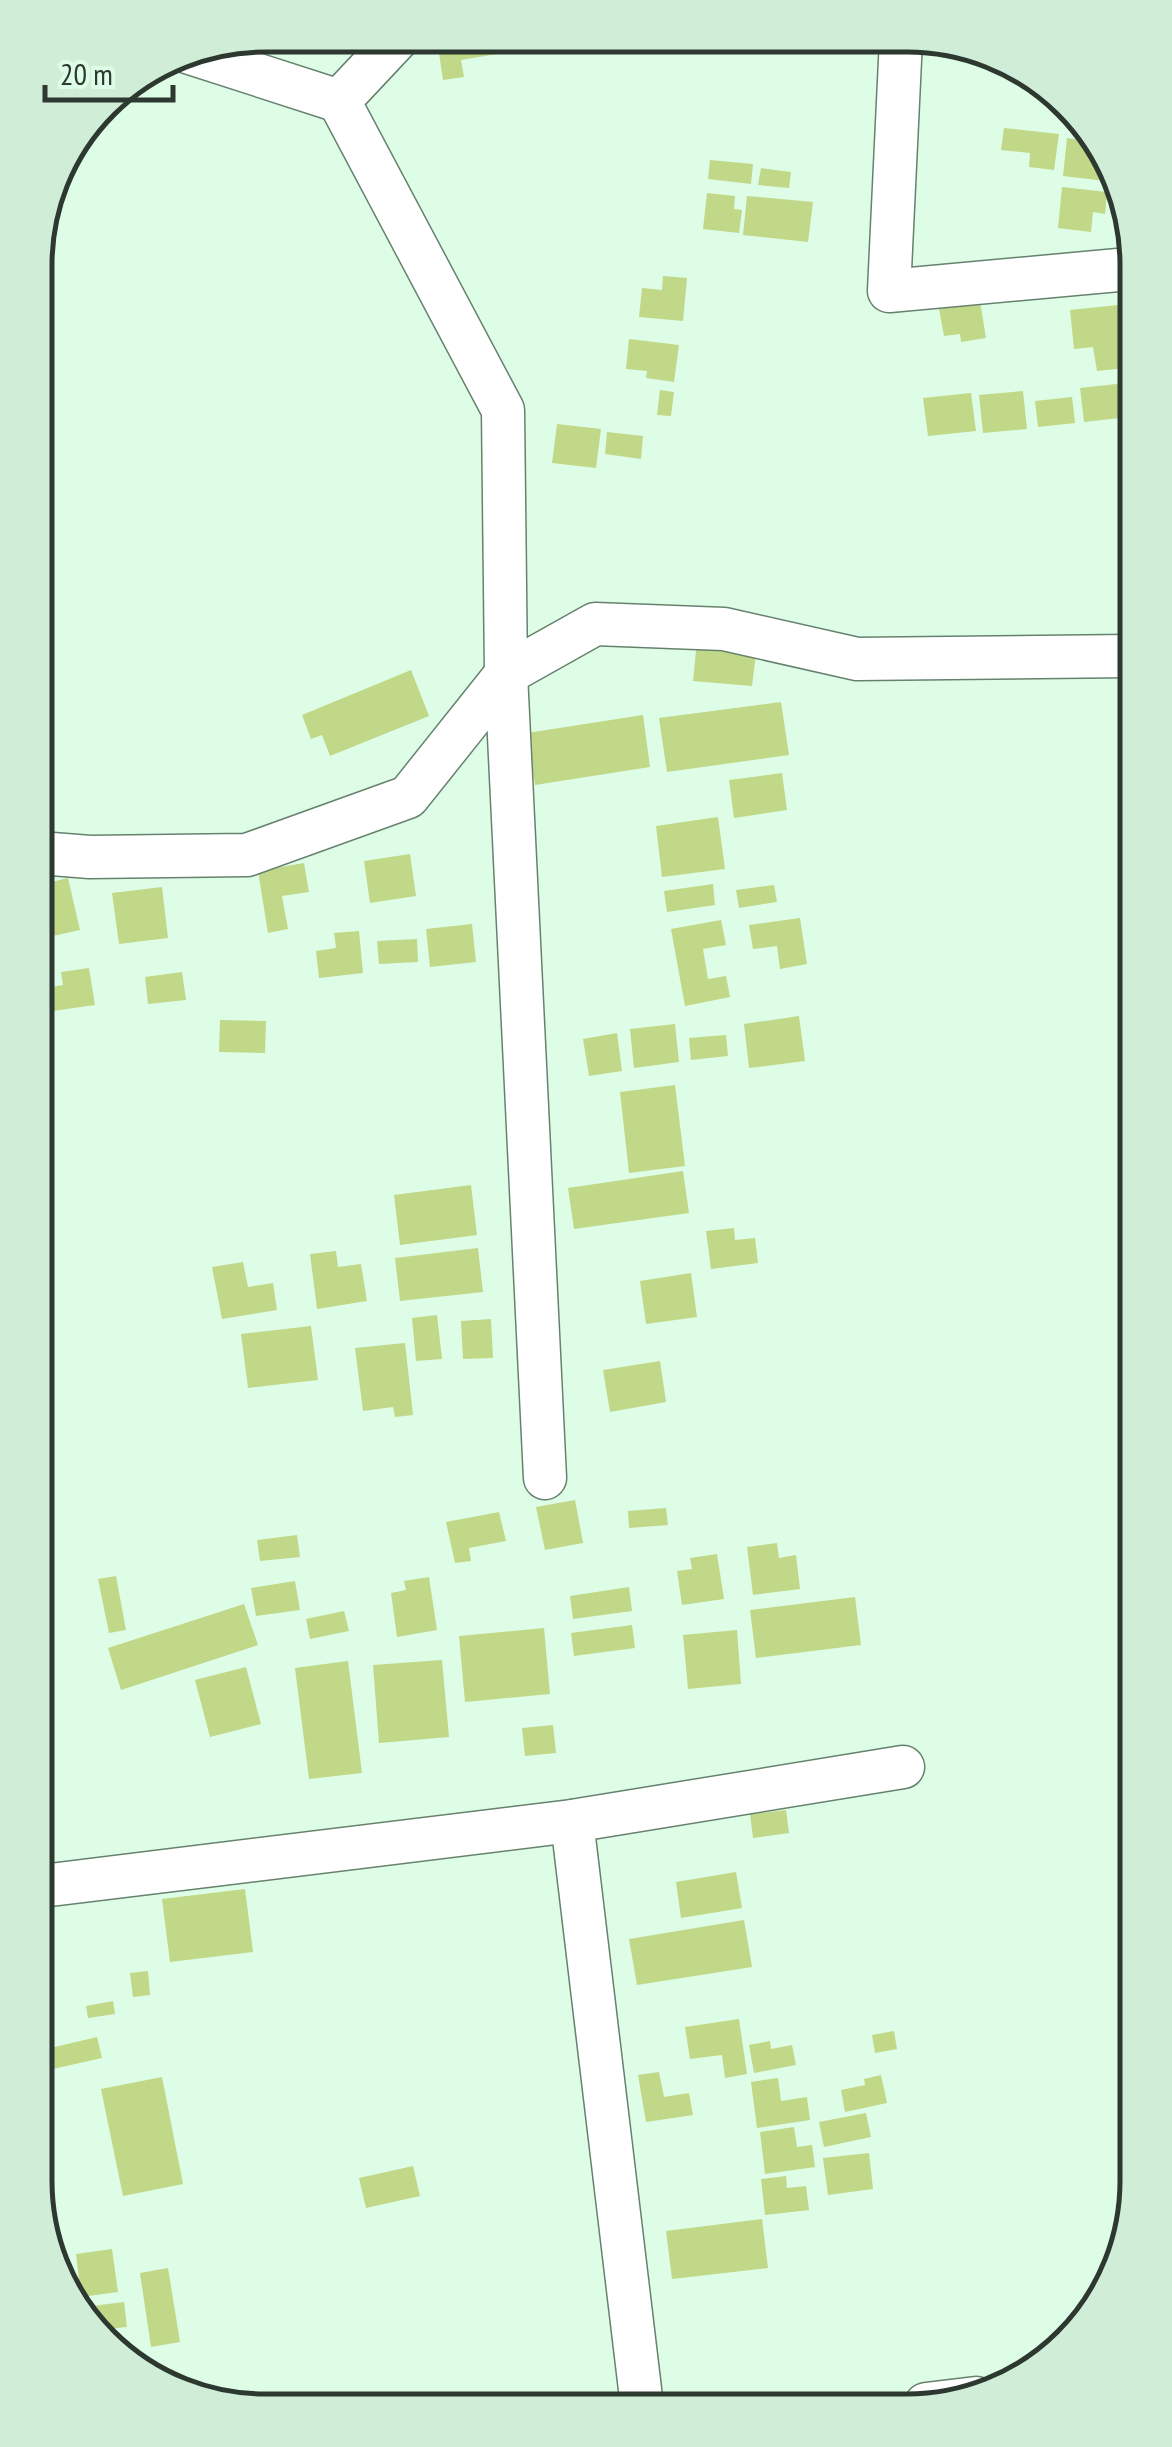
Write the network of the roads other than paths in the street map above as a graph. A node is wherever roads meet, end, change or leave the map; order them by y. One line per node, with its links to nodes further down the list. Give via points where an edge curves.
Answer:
1 (385, 52): 4 (street)
2 (900, 52): 5 (street, via 889,291)
3 (212, 60): 4 (street)
4 (339, 101): 7 (street, via 503,410)
5 (1120, 269)
6 (1120, 656): 7 (street, via 857,658 724,629 594,624)
7 (506, 674): 8 (street, via 408,797 247,856); 9 (street)
8 (53, 854)
9 (544, 1478)
10 (903, 1767): 11 (street)
11 (572, 1821): 12 (street); 13 (street)
12 (52, 1885)
13 (641, 2394)

